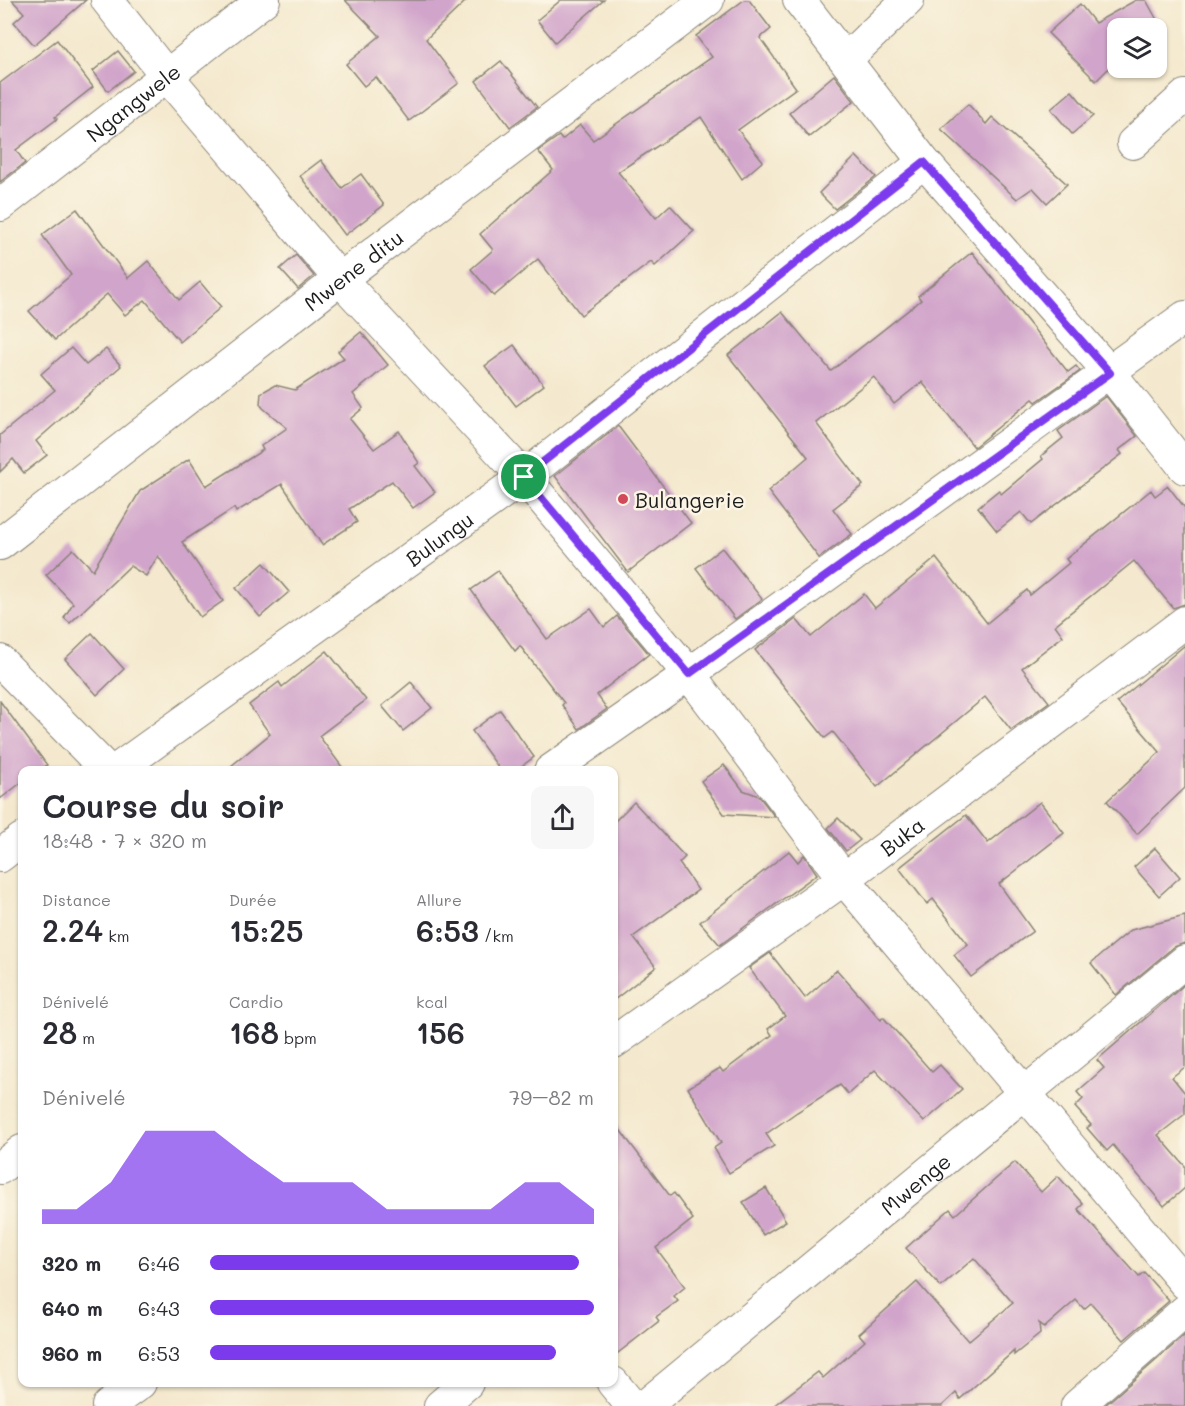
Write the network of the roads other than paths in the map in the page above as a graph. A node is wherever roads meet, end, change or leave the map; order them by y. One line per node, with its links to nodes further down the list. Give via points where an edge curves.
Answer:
1 (107, 0): 7 (street)
2 (264, 0): 7 (street, Ngangwele)
3 (708, 0): 12 (street, Mwene ditu)
4 (799, 0): 6 (street)
5 (908, 0): 6 (street)
6 (846, 59): 10 (street)
7 (166, 75): 11 (street, Ngangwele); 12 (street)
8 (1185, 96): 9 (street)
9 (1132, 142)
10 (924, 162): 14 (street); 16 (street, Bulungu)
11 (0, 205)
12 (340, 279): 16 (street); 17 (street, Mwene ditu)
13 (1185, 317): 14 (street)
14 (1110, 373): 15 (street); 20 (street)
15 (1185, 468)
16 (524, 477): 20 (street); 22 (street, Bulungu)
17 (0, 544)
18 (1185, 622): 26 (street, Buka)
19 (0, 661): 21 (street)
20 (689, 674): 23 (street); 26 (street)
21 (103, 766)
22 (121, 766)
23 (557, 766)
24 (18, 842): 25 (street)
25 (0, 856)
26 (844, 879): 28 (street, Buka); 29 (street)
27 (1185, 961): 29 (street, Mwenge)
28 (618, 1039)
29 (1023, 1093): 32 (street); 40 (street, Mwenge)
30 (18, 1154): 31 (street)
31 (0, 1168)
32 (1185, 1283)
33 (1185, 1311): 41 (street)
34 (134, 1387): 37 (street)
35 (462, 1387): 38 (street)
36 (616, 1387): 39 (street)
37 (108, 1406)
38 (440, 1406)
39 (632, 1406)
40 (645, 1406)
41 (1077, 1406)

